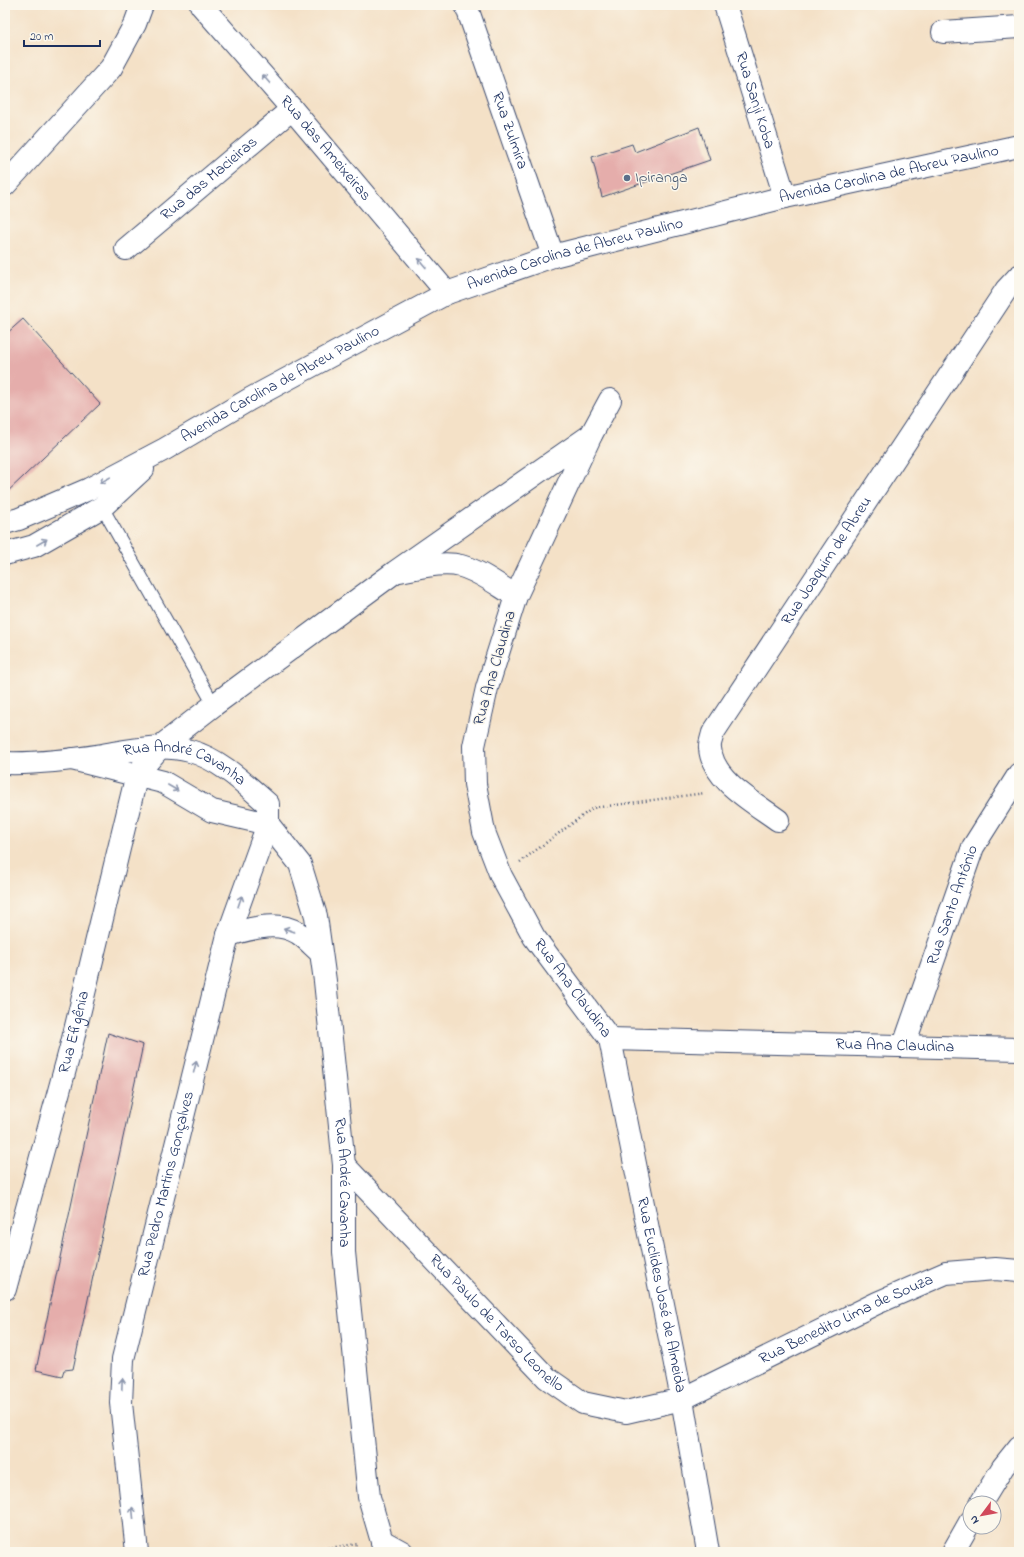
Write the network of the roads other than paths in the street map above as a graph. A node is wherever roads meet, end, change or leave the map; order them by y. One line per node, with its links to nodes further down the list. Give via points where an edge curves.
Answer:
1 (142, 5): 9 (street, via 135,24 111,68)
2 (201, 5): 7 (street, Rua das Ameixeiras, one-way to 2)
3 (466, 5): 12 (street, Rua Zulmira)
4 (725, 5): 10 (street, Rua Sanji Koba)
5 (1019, 27): 6 (street)
6 (944, 32)
7 (292, 109): 11 (street, Rua das Macieiras); 14 (street, Rua das Ameixeiras, one-way to 7)
8 (1019, 146): 10 (street, Avenida Carolina de Abreu Paulino)
9 (5, 185)
10 (785, 197): 12 (street, Avenida Carolina de Abreu Paulino)
11 (126, 249)
12 (554, 256): 14 (street, Avenida Carolina de Abreu Paulino)
13 (1012, 283): 29 (street, Rua Joaquim de Abreu, via 713,733 709,747 713,762 722,776 735,789)
14 (447, 293): 17 (street, Avenida Carolina de Abreu Paulino, via 250,398)
15 (610, 400): 16 (street, Rua Ana Claudina)
16 (591, 435): 21 (street, Rua Ana Claudina); 22 (street, Rua Ana Claudina)
17 (165, 450): 18 (street, Avenida Carolina de Abreu Paulino); 19 (street, Avenida Carolina de Abreu Paulino, one-way to 19, via 89,489)
18 (102, 507): 20 (street, Avenida Carolina de Abreu Paulino, one-way to 18, via 34,546); 23 (lane)
19 (5, 523)
20 (5, 554)
21 (395, 572): 22 (street, Rua Ana Claudina, via 438,565 462,566); 23 (street, Rua Ana Claudina)
22 (516, 596): 33 (street, Rua Ana Claudina, via 487,688 474,746 475,784 484,832 501,876 534,937)
23 (214, 705): 24 (street, Rua Ana Claudina)
24 (161, 746): 25 (street, Rua André Cavanha); 27 (street, Rua Ana Claudina); 30 (street, Rua André Cavanha, via 191,751 210,759 235,776 268,804)
25 (72, 760): 26 (street, Rua André Cavanha); 27 (street, Rua André Cavanha)
26 (5, 763)
27 (137, 774): 30 (street, Rua André Cavanha, one-way to 30, via 163,782 212,811); 38 (street, Rua Efigênia, via 71,1048)
28 (1019, 774): 34 (street, Rua Santo Antônio, via 973,847)
29 (778, 820)
30 (268, 824): 31 (street, Rua Pedro Martins Gonçalves, one-way to 30); 32 (street, Rua André Cavanha, via 300,864 316,916)
31 (228, 935): 32 (street, one-way to 31, via 298,933 276,926); 44 (street, Rua Pedro Martins Gonçalves, one-way to 31, via 121,1403 123,1359)
32 (320, 952): 36 (street, Rua André Cavanha)
33 (610, 1039): 34 (street, Rua Ana Claudina); 39 (street, Rua Euclides José de Almeida)
34 (904, 1045): 35 (street, Rua Ana Claudina)
35 (1019, 1049)
36 (344, 1165): 39 (street, Rua Paulo de Tarso Leonello, via 547,1378 583,1403 626,1412); 43 (street, Rua André Cavanha, via 344,1252 369,1497)
37 (1019, 1271): 39 (street, Rua Benedito Lima de Souza, via 995,1269 946,1273 877,1303)
38 (5, 1289)
39 (682, 1399): 46 (street, Rua Euclides José de Almeida)
40 (1019, 1447): 41 (street)
41 (986, 1495)
42 (963, 1535): 47 (street)
43 (384, 1546): 45 (street)
44 (137, 1552)
45 (402, 1552)
46 (708, 1552)
47 (953, 1552)

